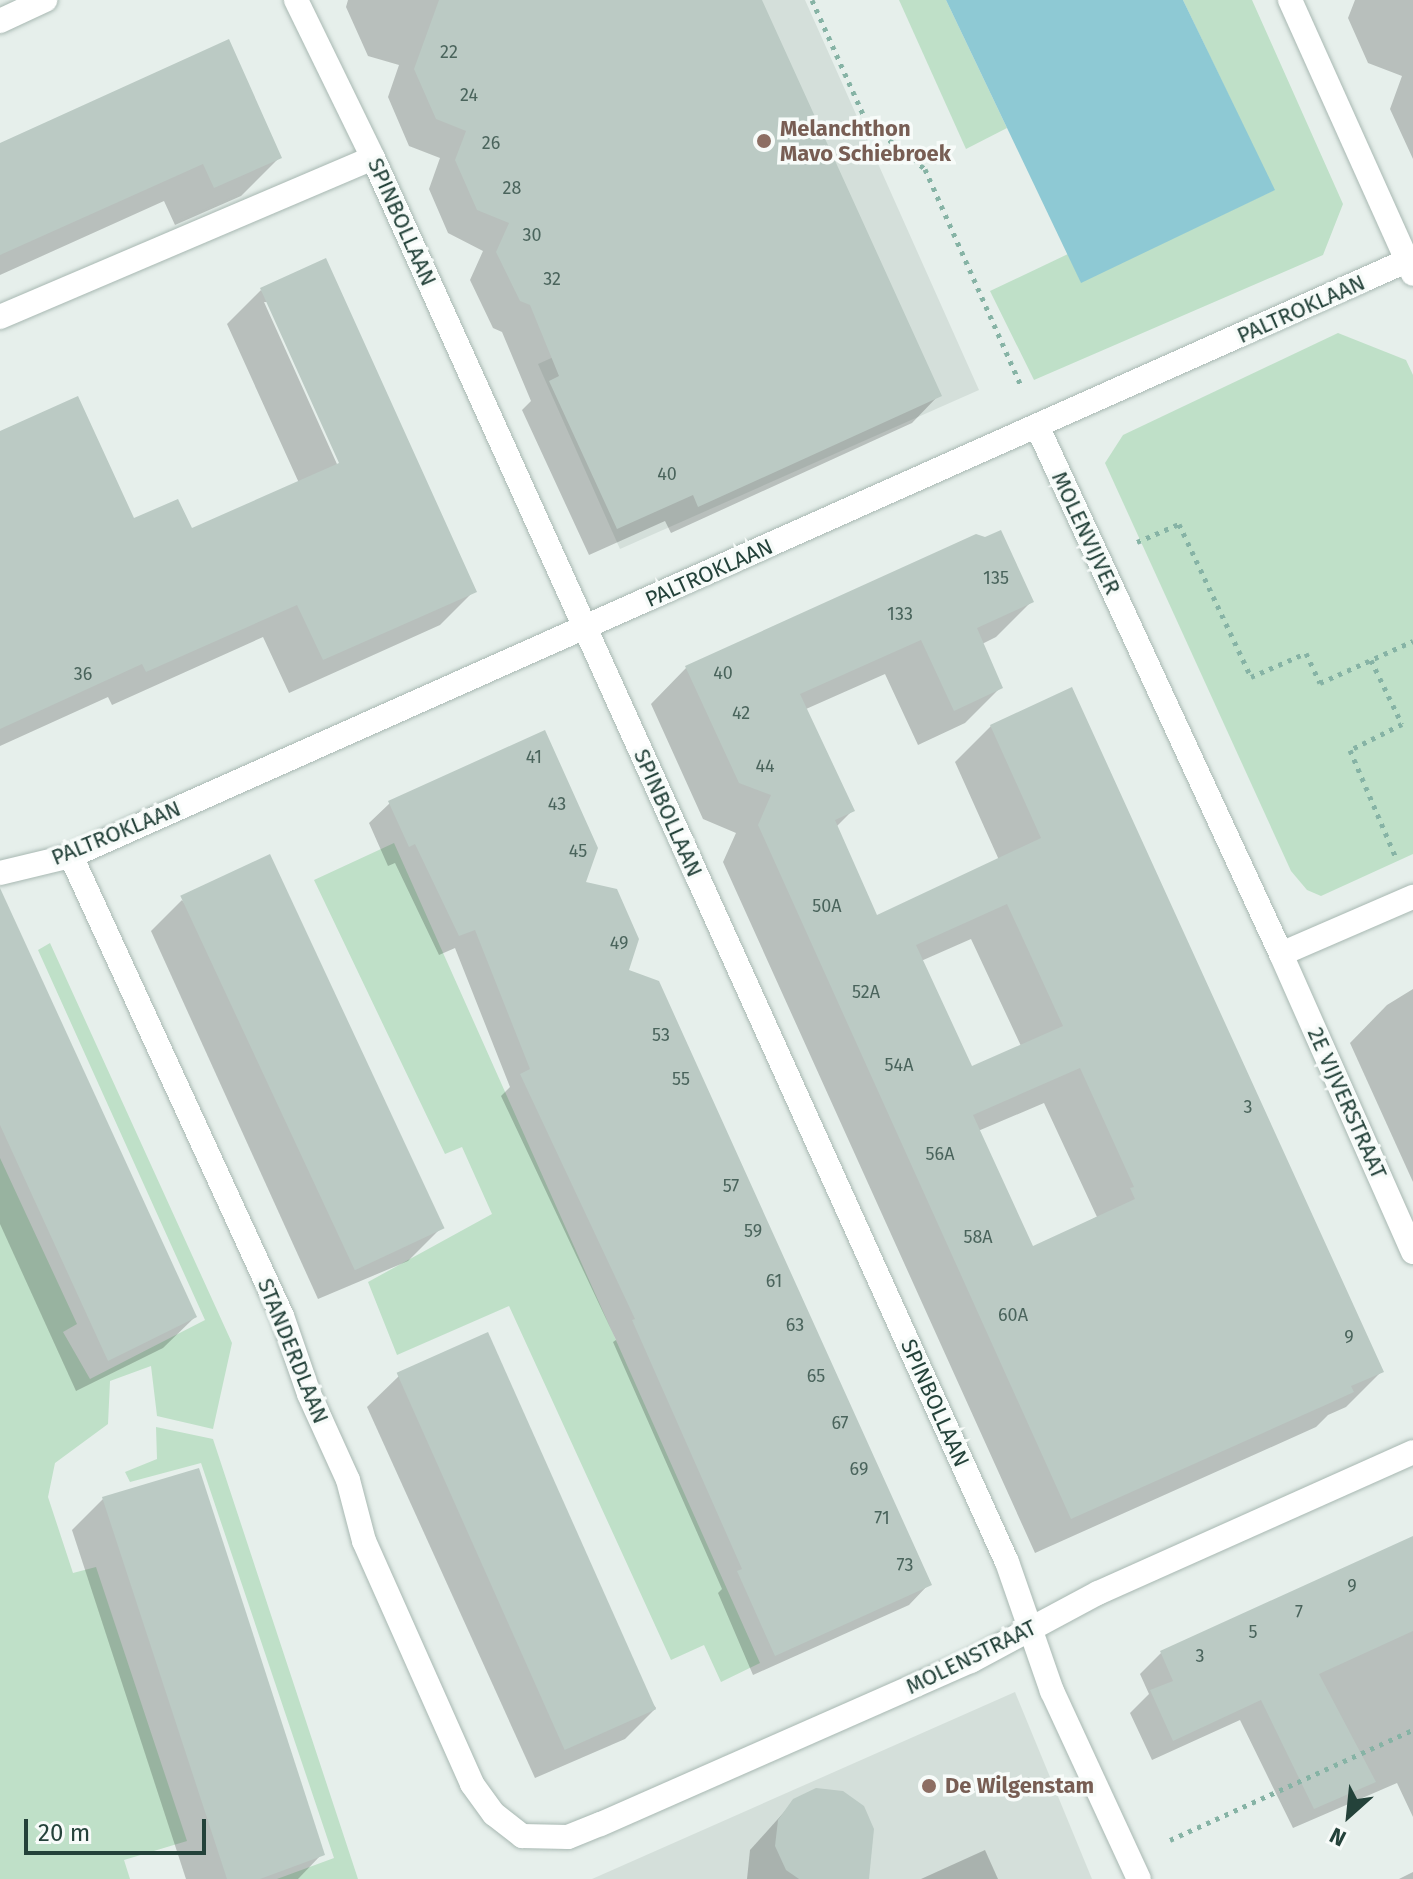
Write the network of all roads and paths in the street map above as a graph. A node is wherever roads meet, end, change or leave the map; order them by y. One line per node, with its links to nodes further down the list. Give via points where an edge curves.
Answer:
1 (45, 0): 5 (street)
2 (296, 0): 6 (street, SPINBOLLAAN)
3 (812, 0): 9 (path, via 866,121 925,169)
4 (1290, 0): 7 (street)
5 (0, 21)
6 (373, 158): 8 (street); 11 (street, SPINBOLLAAN)
7 (1411, 265): 9 (street, PALTROKLAAN)
8 (0, 317)
9 (1038, 428): 10 (street, MOLENVIJVER); 11 (street, PALTROKLAAN)
10 (1098, 560): 13 (path, via 1179,524 1251,677 1306,653 1320,683); 17 (street, MOLENVIJVER)
11 (584, 628): 14 (street, PALTROKLAAN); 20 (street, SPINBOLLAAN, via 1000,1547)
12 (1413, 641): 13 (path)
13 (1371, 660): 16 (path, via 1402,724 1350,750)
14 (71, 856): 15 (street, PALTROKLAAN); 22 (street, STANDERDLAAN, via 282,1316 309,1394 348,1480 364,1541 472,1784 494,1814)
15 (0, 873)
16 (1413, 897): 17 (street)
17 (1281, 954): 18 (street, 2E VIJVERSTRAAT)
18 (1413, 1252)
19 (1413, 1452): 20 (street, MOLENSTRAAT, via 1098,1593)
20 (1030, 1629): 22 (street, MOLENSTRAAT, via 971,1661 601,1824 568,1837); 23 (street, SPINBOLLAAN, via 1052,1691)
21 (1413, 1730): 23 (path)
22 (522, 1836)
23 (1134, 1869)

